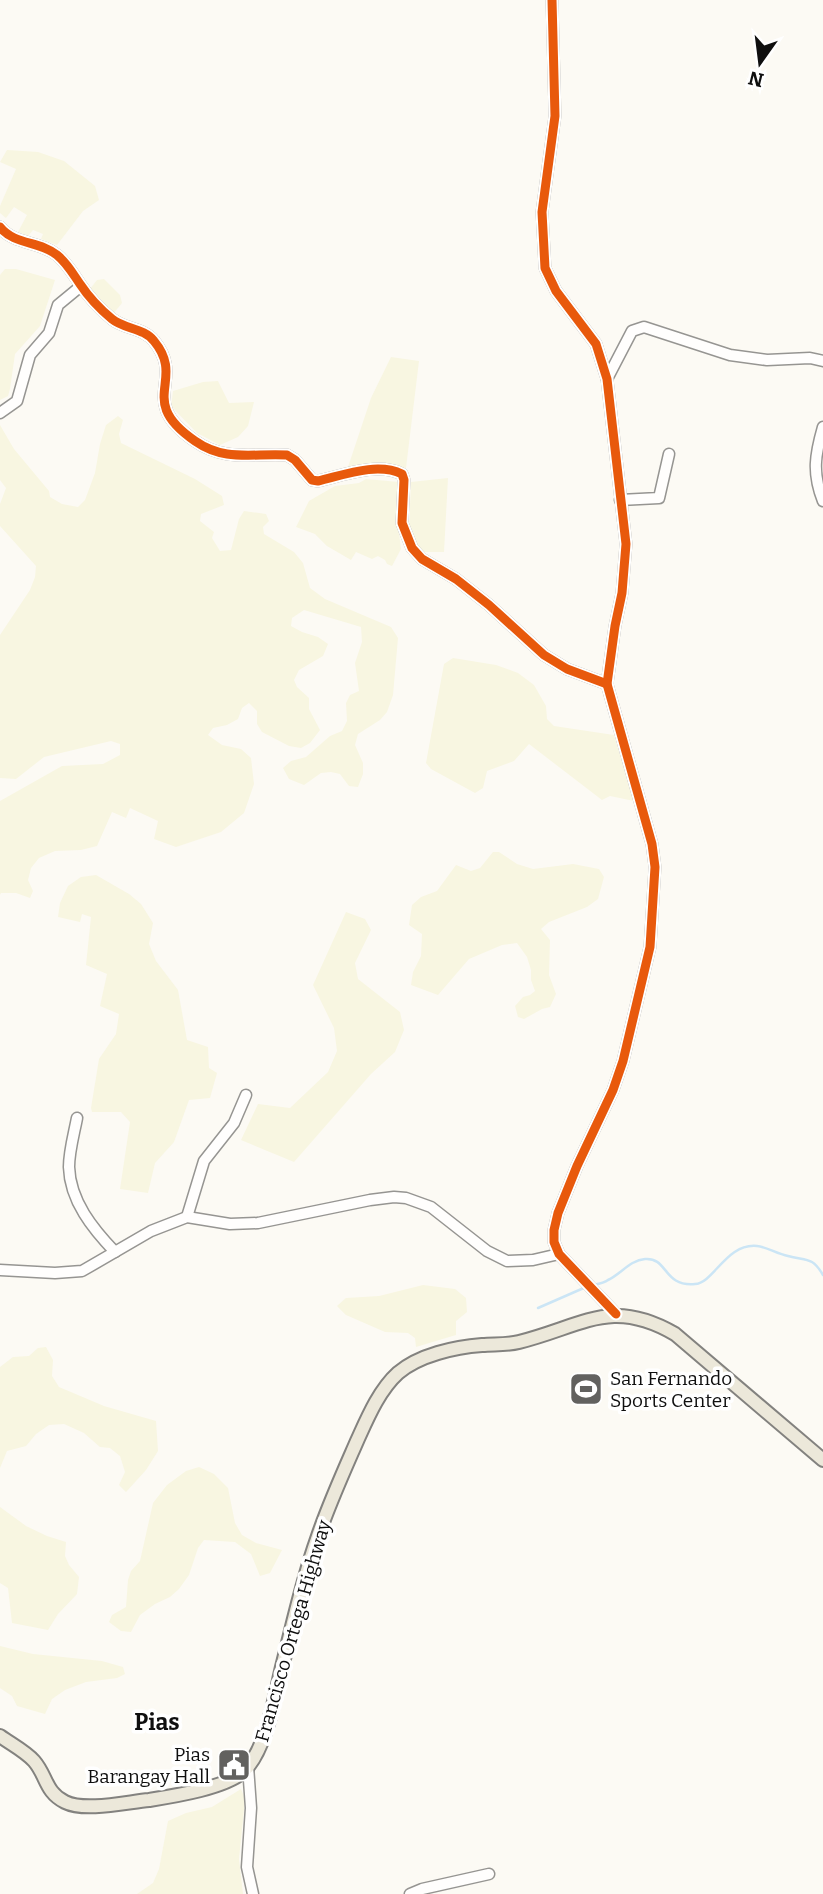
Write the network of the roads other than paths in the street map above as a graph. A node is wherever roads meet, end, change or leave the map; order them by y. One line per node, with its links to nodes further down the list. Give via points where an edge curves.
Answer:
1 (552, 0): 5 (street, via 555,116 542,212 545,268 556,291 596,344)
2 (0, 227): 3 (street, via 56,254)
3 (80, 286): 6 (street, via 58,305 49,333 30,355 17,401); 11 (street, via 113,321 156,342 168,370 162,394 166,414 184,433 212,452 227,456 287,455 312,480 359,471 402,474 402,523 422,559 456,579 544,655)
4 (823, 361): 5 (street, via 730,355 644,327 632,331)
5 (607, 379): 9 (street)
6 (0, 413)
7 (823, 426): 10 (street, via 815,473)
8 (669, 454): 9 (street, via 659,498)
9 (620, 500): 11 (street, via 625,556)
10 (823, 501)
11 (607, 684): 16 (street, via 652,844 650,947 613,1090 558,1213 554,1242)
12 (246, 1095): 14 (street, via 234,1123 204,1161)
13 (77, 1118): 15 (street, via 69,1166 72,1184 96,1232)
14 (187, 1217): 15 (street); 16 (street, via 258,1223 370,1200 407,1198 438,1212 497,1257 520,1262)
15 (116, 1252): 17 (street, via 69,1273)
16 (559, 1254): 18 (street)
17 (0, 1270)
18 (616, 1314): 19 (main road, Francisco Ortega Highway, via 648,1321 675,1334); 21 (main road, Francisco Ortega Highway, via 513,1343 444,1352 397,1373 369,1415 317,1539 270,1714)
19 (823, 1459)
20 (0, 1737): 21 (main road, Francisco Ortega Highway, via 33,1759 44,1783 62,1801 79,1807 164,1798 234,1778)
21 (248, 1766): 23 (street, via 247,1867)
22 (489, 1874): 24 (street)
23 (253, 1894)
24 (410, 1894)

